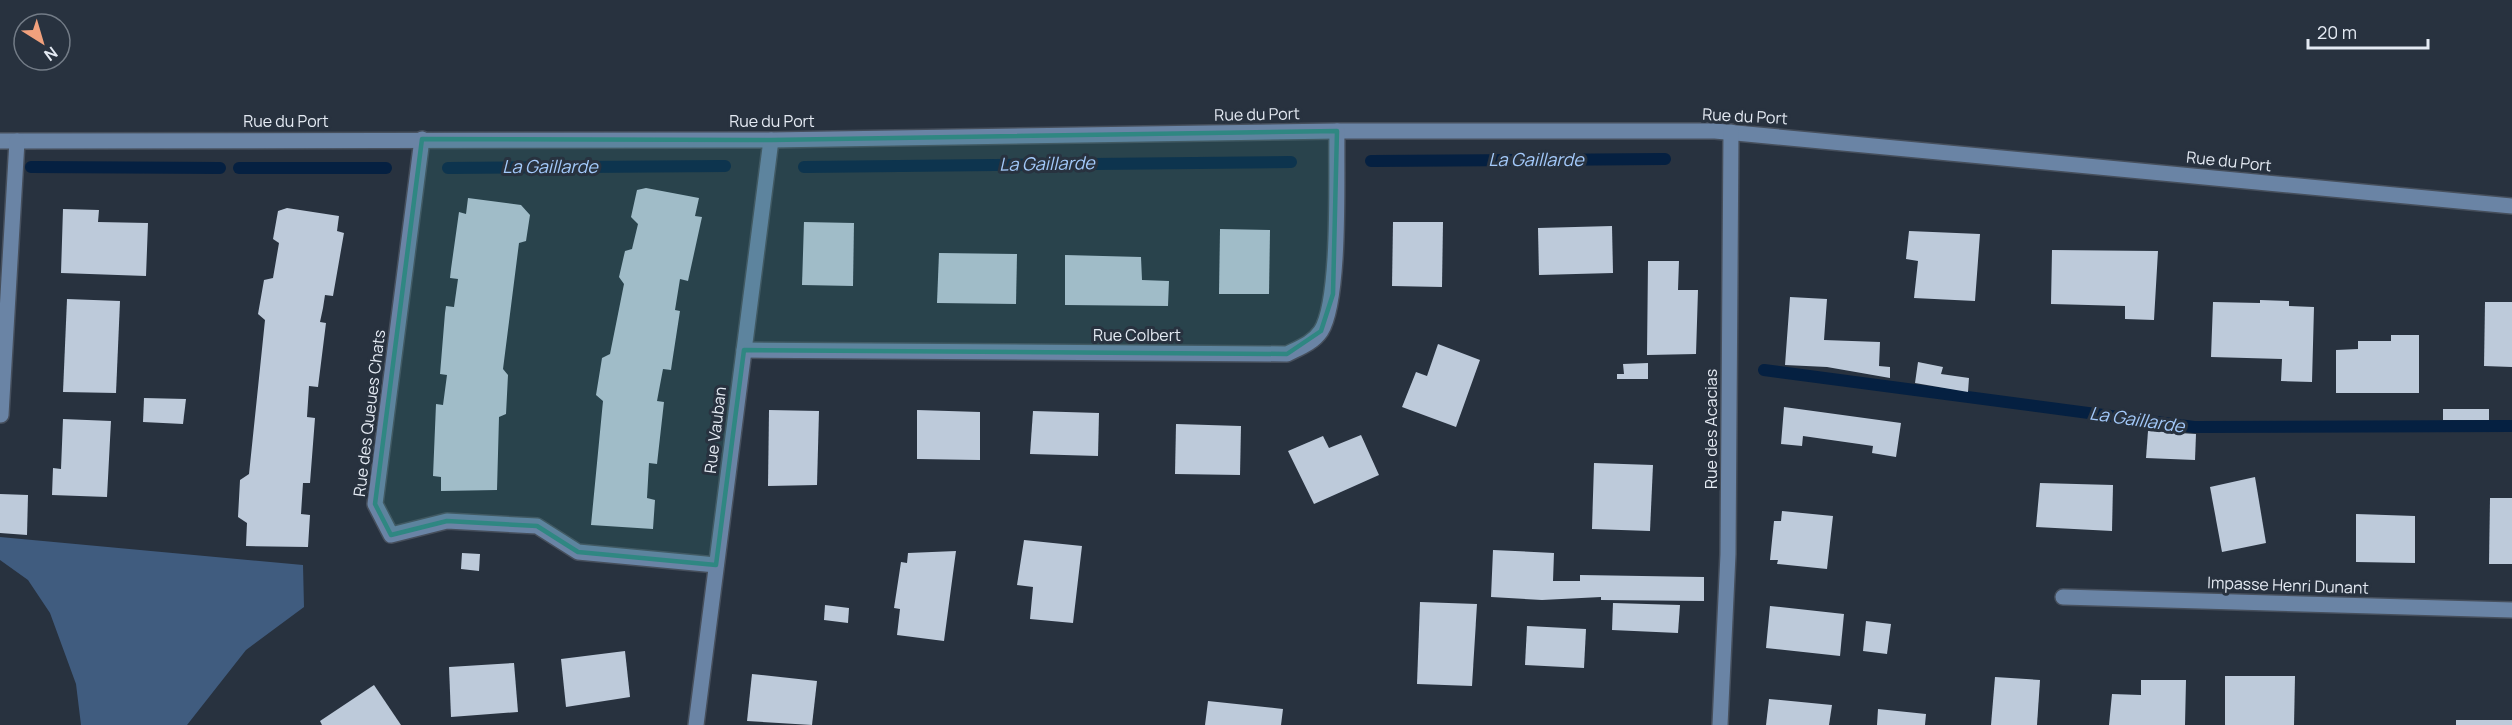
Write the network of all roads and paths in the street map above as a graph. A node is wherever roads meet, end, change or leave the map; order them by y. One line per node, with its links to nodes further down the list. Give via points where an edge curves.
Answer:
1 (1337, 131): 2 (street, Rue du Port); 4 (street, Rue du Port); 8 (street, Rue Colbert, via 1333,294 1321,330 1307,345 1287,354)
2 (1731, 132): 7 (street, Rue du Port); 14 (street, Rue des Acacias, via 1728,554)
3 (422, 139): 4 (street, Rue du Port); 6 (street, Rue du Port); 10 (street, Rue des Queues Chats, via 375,504 391,536 447,521 537,526 578,552)
4 (771, 140): 8 (street, Rue Vauban)
5 (0, 141): 6 (street, Rue du Port)
6 (17, 141): 9 (street)
7 (2512, 206)
8 (744, 350): 10 (street, Rue Vauban)
9 (1, 415)
10 (716, 565): 13 (street, Rue Vauban)
11 (2063, 597): 12 (street, Impasse Henri Dunant)
12 (2512, 610)
13 (696, 725)
14 (1720, 725)

